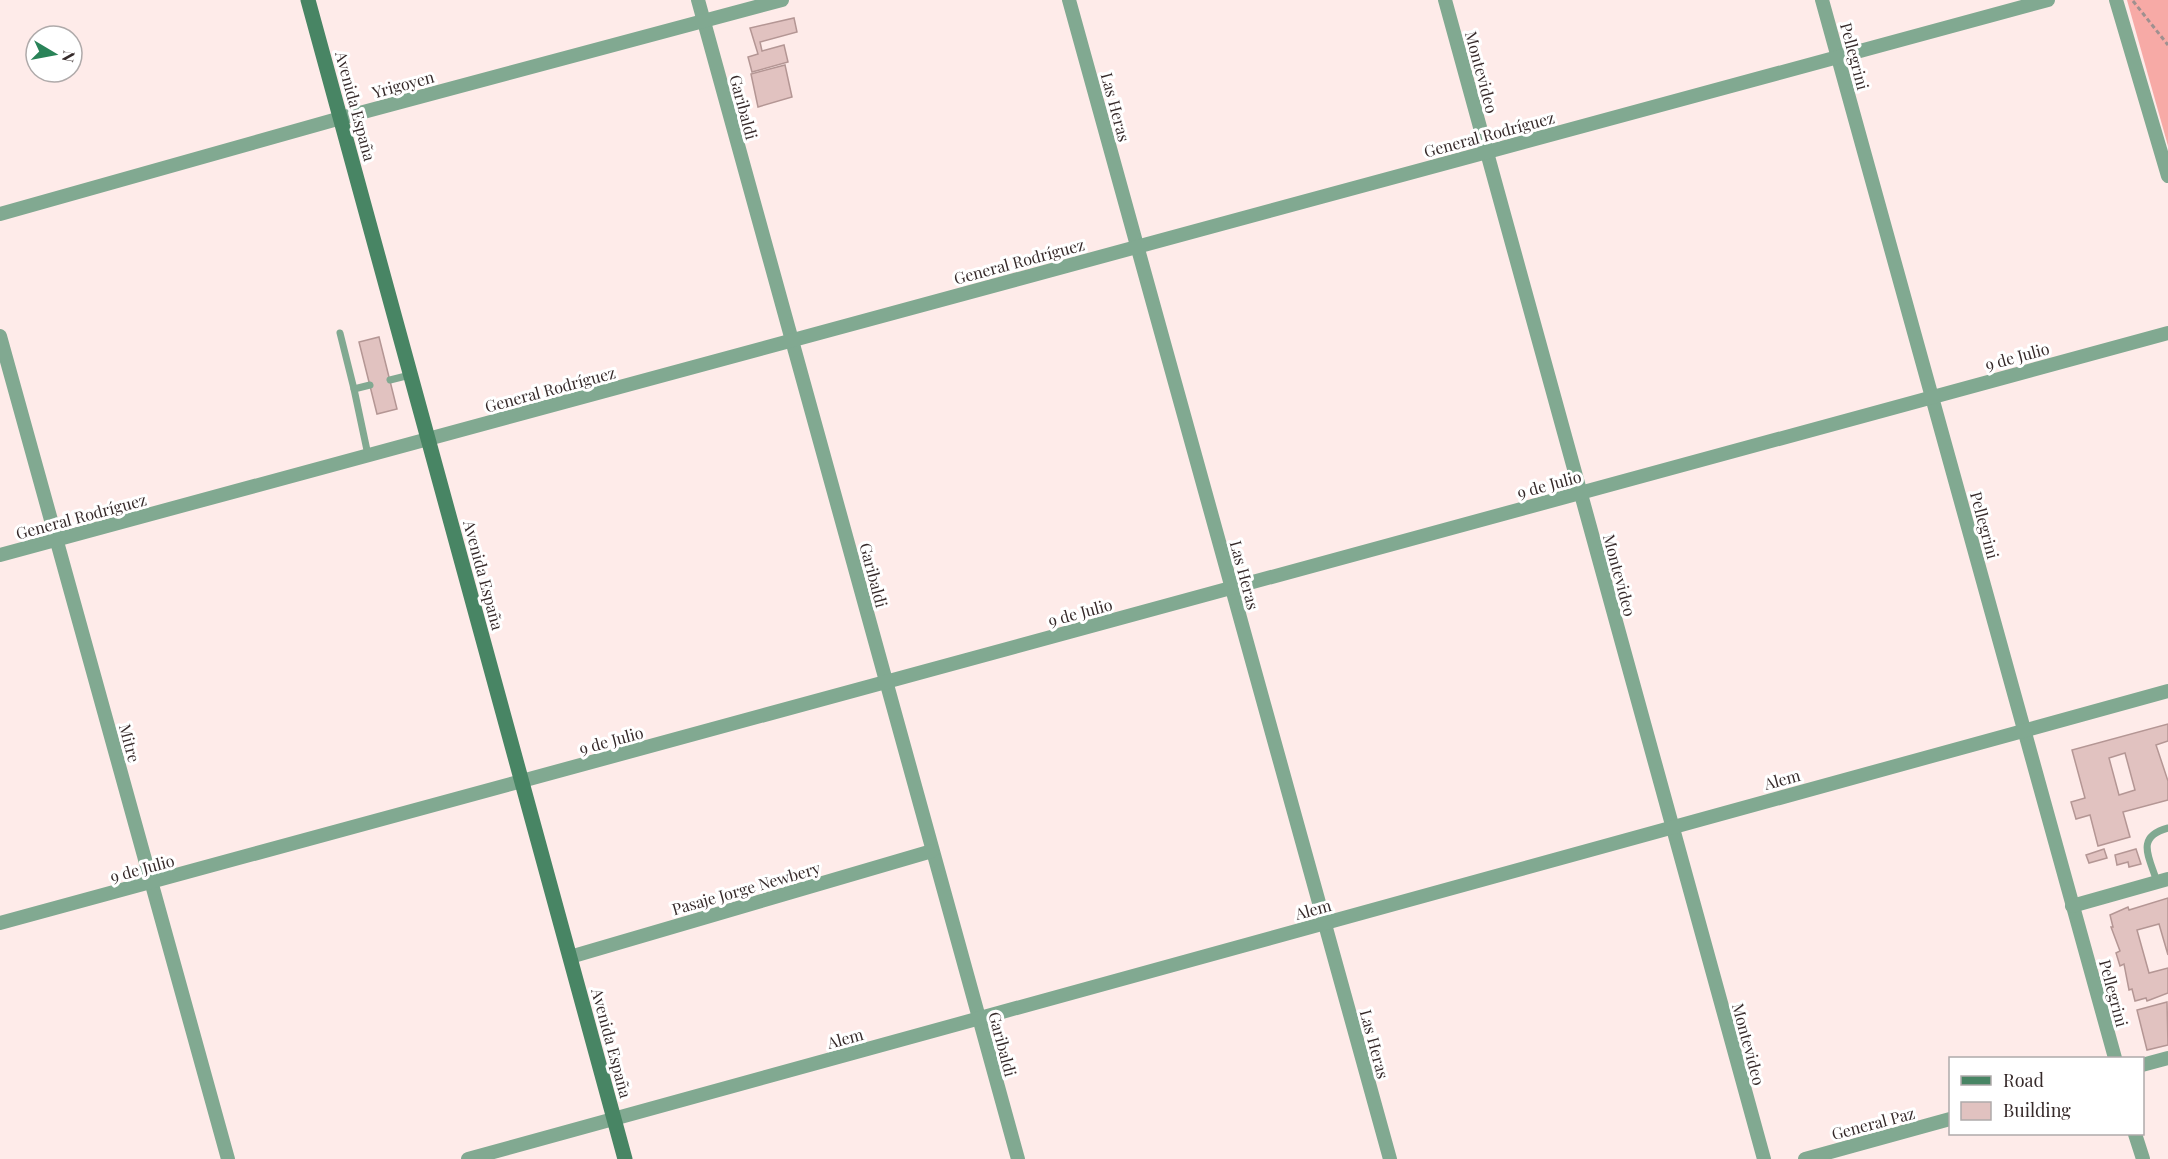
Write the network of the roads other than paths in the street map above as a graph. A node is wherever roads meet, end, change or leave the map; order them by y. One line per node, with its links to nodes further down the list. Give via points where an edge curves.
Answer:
1 (308, 0): 11 (main road, Avenida España)
2 (698, 0): 9 (street, Garibaldi)
3 (782, 0): 9 (street, Yrigoyen)
4 (1069, 0): 15 (street, Las Heras)
5 (1445, 0): 12 (street, Montevideo)
6 (1822, 0): 10 (street, Pellegrini)
7 (2048, 0): 10 (street, General Rodríguez)
8 (2116, 0): 13 (street)
9 (704, 21): 11 (street, Yrigoyen); 19 (street, Garibaldi)
10 (1838, 57): 12 (street, General Rodríguez); 24 (street, Pellegrini)
11 (341, 118): 14 (street, Yrigoyen); 20 (main road, Avenida España)
12 (1487, 152): 15 (street, General Rodríguez); 27 (street, Montevideo)
13 (2168, 176)
14 (0, 214)
15 (1137, 246): 19 (street, General Rodríguez); 30 (street, Las Heras)
16 (340, 333): 23 (lane)
17 (2168, 333): 24 (street, 9 de Julio)
18 (0, 336): 28 (street, Mitre)
19 (792, 340): 25 (street, General Rodríguez); 31 (street, Garibaldi)
20 (410, 375): 21 (lane); 25 (main road, Avenida España)
21 (390, 380)
22 (370, 385): 23 (lane)
23 (354, 389): 26 (lane)
24 (1932, 397): 27 (street, 9 de Julio); 33 (street, Pellegrini)
25 (428, 439): 26 (street, General Rodríguez); 34 (main road, Avenida España)
26 (368, 455): 28 (street, General Rodríguez)
27 (1581, 493): 30 (street, 9 de Julio); 35 (street, Montevideo)
28 (56, 539): 29 (street, General Rodríguez); 39 (street, Mitre)
29 (0, 555)
30 (1232, 588): 31 (street, 9 de Julio); 41 (street, Las Heras)
31 (886, 682): 34 (street, 9 de Julio); 37 (street, Garibaldi)
32 (2168, 691): 33 (street, Alem)
33 (2024, 730): 35 (street, Alem); 40 (street, Pellegrini)
34 (522, 781): 39 (street, 9 de Julio); 43 (main road, Avenida España)
35 (1672, 827): 41 (street, Alem); 56 (street, Montevideo)
36 (2168, 828): 38 (lane, via 2153,832 2147,840)
37 (932, 851): 43 (street, Pasaje Jorge Newbery); 44 (street, Garibaldi)
38 (2162, 880): 40 (street)
39 (151, 882): 42 (street, 9 de Julio); 51 (street, Mitre)
40 (2072, 906): 45 (street, Pellegrini)
41 (1324, 923): 44 (street, Alem); 55 (street, Las Heras)
42 (0, 924)
43 (570, 957): 48 (main road, Avenida España)
44 (979, 1018): 48 (street, Alem); 54 (street, Garibaldi)
45 (2114, 1057)
46 (2168, 1058): 47 (street)
47 (2144, 1064)
48 (614, 1119): 52 (street, Alem); 53 (main road, Avenida España)
49 (1949, 1119): 57 (street, General Paz)
50 (2136, 1135): 58 (street)
51 (228, 1159)
52 (468, 1159)
53 (626, 1159)
54 (1018, 1159)
55 (1390, 1159)
56 (1764, 1159)
57 (1805, 1159)
58 (2143, 1159)

